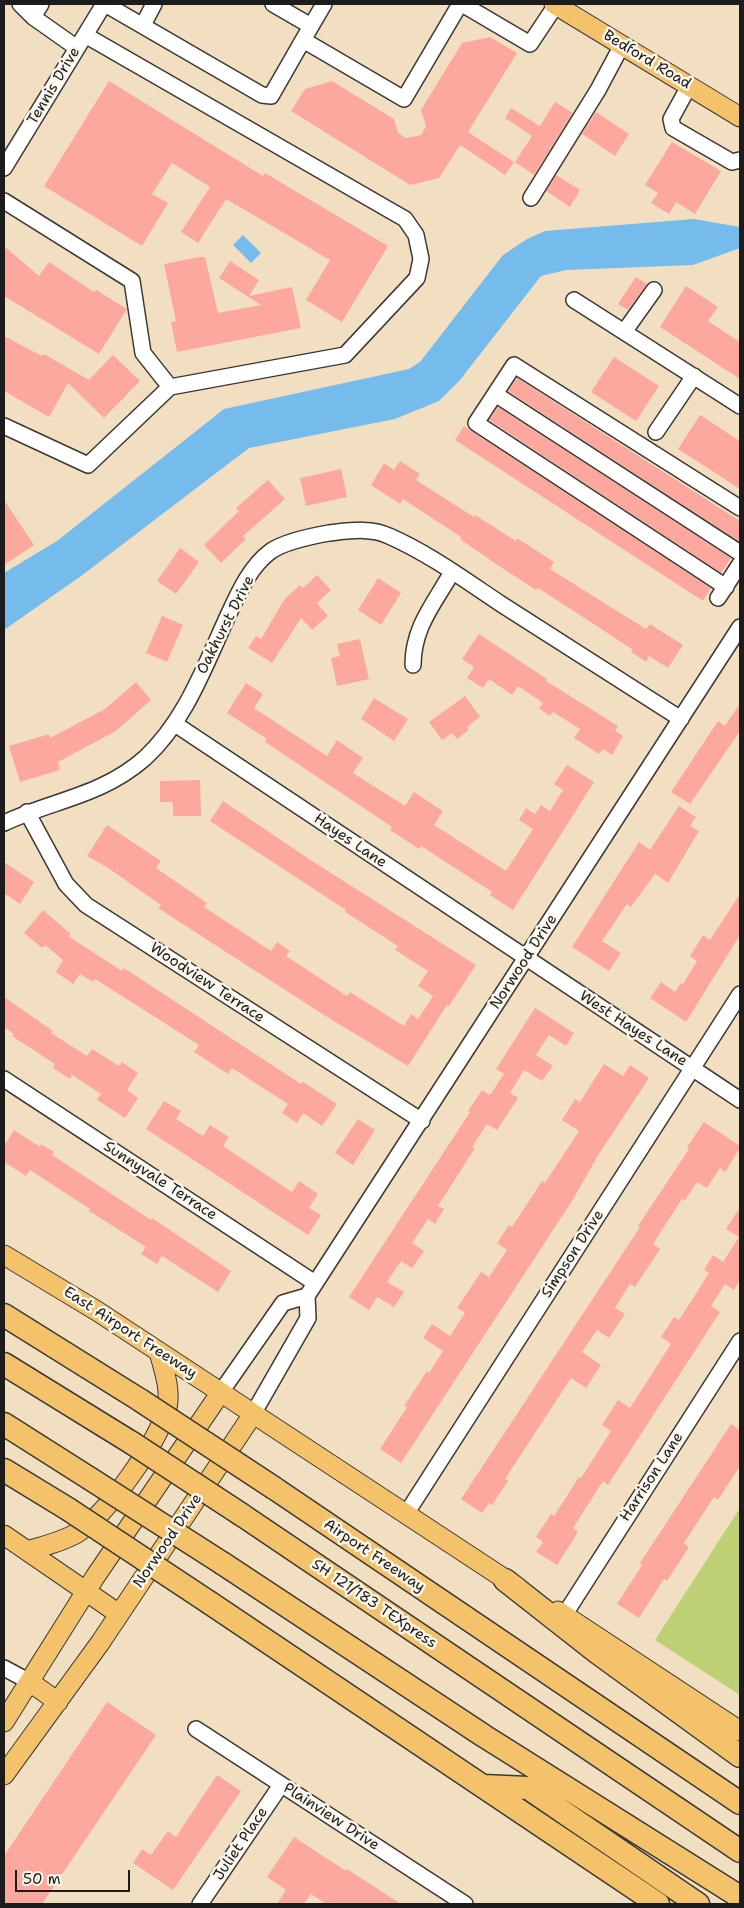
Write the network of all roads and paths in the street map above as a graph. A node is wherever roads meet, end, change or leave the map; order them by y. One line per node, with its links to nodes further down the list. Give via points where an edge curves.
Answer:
1 (20, 4): 8 (street)
2 (104, 4): 9 (street); 11 (street, Tennis Drive)
3 (154, 4): 9 (street)
4 (273, 4): 10 (street)
5 (324, 4): 10 (street)
6 (461, 4): 7 (street, via 530,44); 12 (street, via 404,99)
7 (555, 4): 13 (main road, Bedford Road)
8 (37, 10): 14 (street)
9 (143, 25): 12 (street, via 262,95 271,96)
10 (311, 26): 12 (street)
11 (85, 35): 14 (street, Tennis Drive); 25 (street, via 405,219 416,235 421,259 417,278 345,355)
12 (303, 40)
13 (622, 45): 15 (main road, Bedford Road); 19 (street)
14 (77, 48): 18 (street, Tennis Drive)
15 (690, 86): 16 (main road, Bedford Road); 17 (street, via 671,119 673,128 732,162)
16 (740, 117)
17 (740, 160)
18 (4, 168)
19 (531, 198)
20 (4, 201): 25 (street, via 132,281 143,354)
21 (654, 290): 23 (street)
22 (574, 300): 23 (street)
23 (624, 332): 24 (street)
24 (694, 376): 27 (street); 29 (street)
25 (170, 387): 28 (street, via 88,465)
26 (495, 394): 30 (street, via 514,365); 31 (street); 32 (street, via 476,424 722,593)
27 (740, 406)
28 (4, 426)
29 (656, 432)
30 (740, 508)
31 (740, 553)
32 (740, 564)
33 (452, 572): 35 (street, via 418,631 413,646); 36 (street, Oakhurst Drive); 37 (street, Oakhurst Drive, via 374,530 325,534 272,551 256,565 238,594 190,699)
34 (740, 627): 36 (street, Norwood Drive)
35 (413, 665)
36 (680, 720): 40 (street, Norwood Drive)
37 (175, 724): 38 (street, Oakhurst Drive, via 144,758 120,777 65,802); 40 (street, Hayes Lane)
38 (27, 812): 39 (street, Oakhurst Drive); 45 (street, Woodview Terrace, via 66,884 86,905)
39 (4, 823)
40 (526, 959): 42 (street, West Hayes Lane); 45 (street, Norwood Drive)
41 (740, 994): 42 (street, Simpson Drive)
42 (692, 1068): 44 (street, West Hayes Lane); 57 (street, Simpson Drive)
43 (4, 1079): 47 (street, Sunnyvale Terrace)
44 (740, 1100)
45 (422, 1121): 47 (street, Norwood Drive)
46 (4, 1255): 51 (main road, East Airport Freeway)
47 (315, 1283): 48 (street, Norwood Drive)
48 (306, 1296): 53 (street, via 283,1303); 54 (street, Norwood Drive, via 308,1318)
49 (4, 1315): 74 (highway, Airport Freeway, bridge, via 274,1488)
50 (740, 1341): 63 (street, Harrison Lane)
51 (160, 1352): 53 (main road, East Airport Freeway); 59 (main road, via 168,1390 167,1408 158,1431 126,1482 78,1533)
52 (4, 1364): 75 (highway, SH 121/183 TEXpress, bridge, via 242,1514)
53 (221, 1392): 54 (main road, East Airport Freeway); 61 (main road)
54 (253, 1414): 57 (main road); 62 (main road, Norwood Drive)
55 (4, 1424): 76 (highway, bridge, via 484,1736)
56 (4, 1470): 73 (highway, bridge, via 68,1509)
57 (406, 1514): 60 (main road)
58 (4, 1535): 59 (main road)
59 (27, 1551): 61 (main road)
60 (504, 1580): 63 (main road); 70 (highway)
61 (87, 1590): 62 (main road); 65 (main road)
62 (120, 1614): 66 (main road, Norwood Drive)
63 (565, 1614): 69 (main road)
64 (4, 1668): 65 (street)
65 (30, 1682): 66 (main road); 67 (main road)
66 (58, 1702): 71 (main road, Norwood Drive)
67 (4, 1722)
68 (196, 1729): 72 (street, Plainview Drive)
69 (740, 1732)
70 (740, 1756)
71 (4, 1775)
72 (281, 1785): 77 (street, Juliet Place); 78 (street, Plainview Drive)
73 (484, 1786): 79 (highway); 80 (highway, via 528,1788)
74 (740, 1803)
75 (740, 1851)
76 (740, 1897)
77 (200, 1904)
78 (465, 1904)
79 (658, 1904)
80 (698, 1904)

